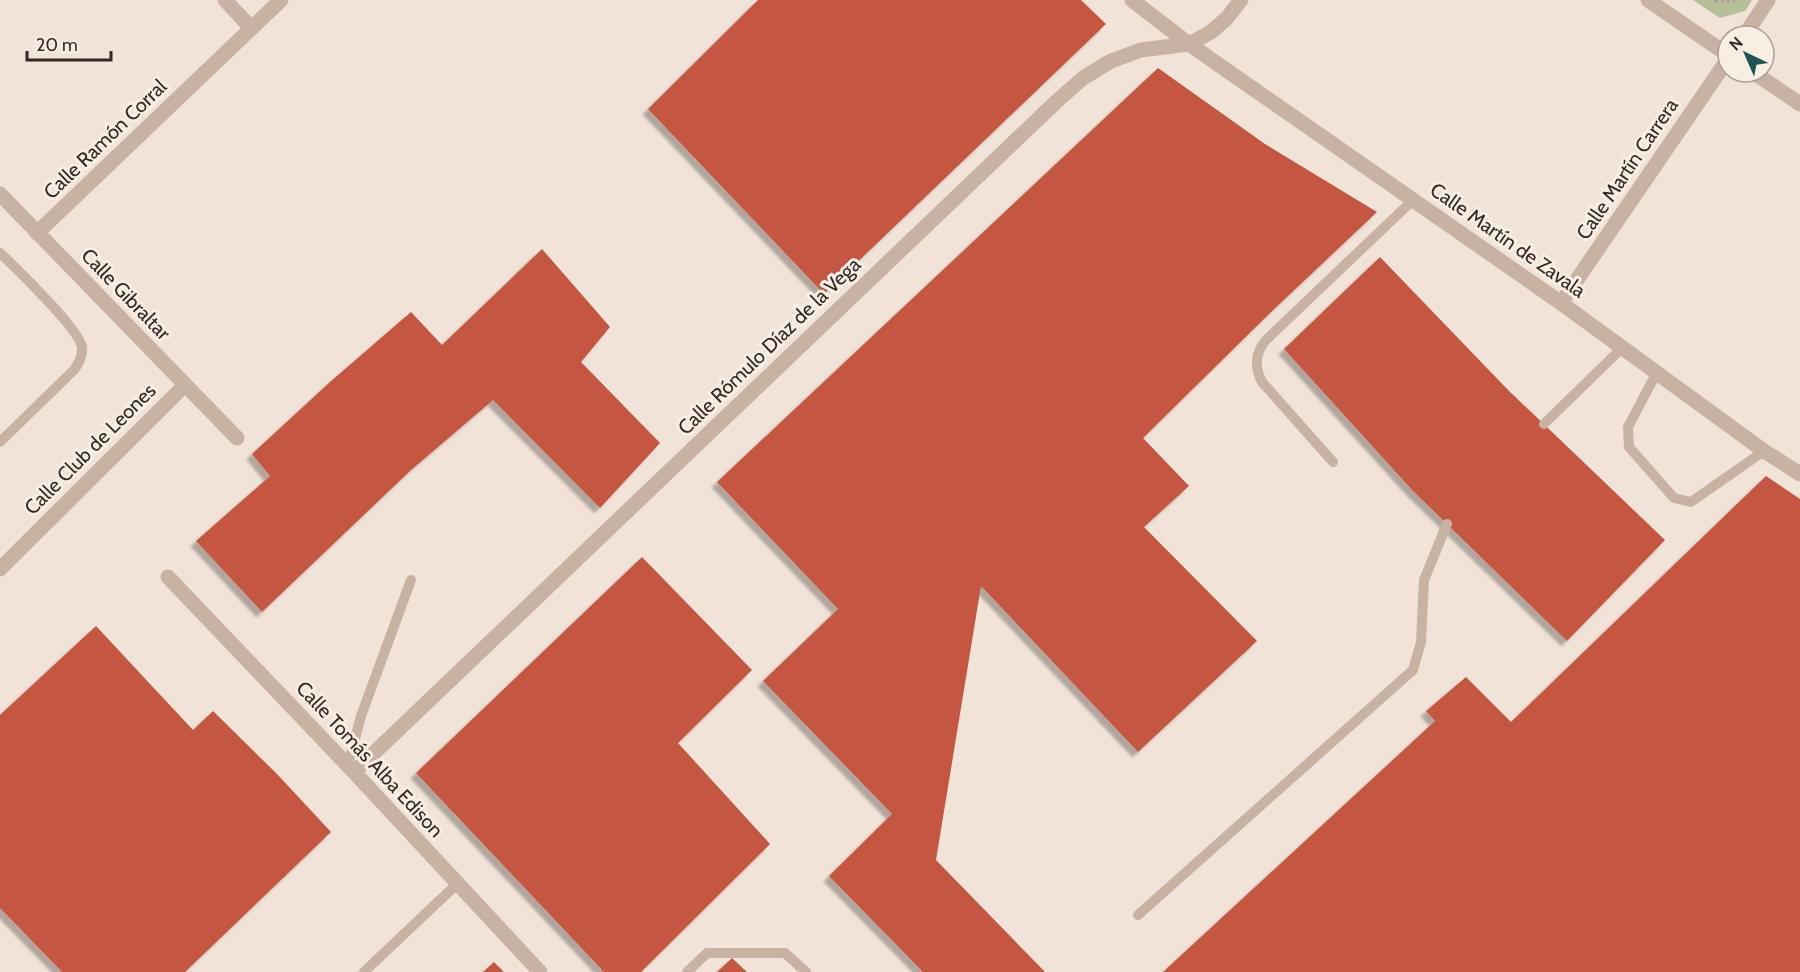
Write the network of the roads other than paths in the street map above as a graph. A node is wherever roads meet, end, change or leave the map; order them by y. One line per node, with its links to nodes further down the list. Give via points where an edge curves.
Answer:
1 (225, 0): 8 (street)
2 (281, 0): 8 (street, Calle Ramón Corral)
3 (1132, 0): 9 (street, Calle Martín de Zavala)
4 (1241, 0): 9 (street, Calle Rómulo Díaz de la Vega, via 1211,32)
5 (1648, 0): 10 (street)
6 (1768, 0): 7 (street)
7 (1752, 24)
8 (251, 28): 16 (street, Calle Ramón Corral)
9 (1189, 44): 15 (street, Calle Martín de Zavala); 32 (street, Calle Rómulo Díaz de la Vega, via 1141,50 1111,61 1083,78)
10 (1716, 48)
11 (1716, 75): 18 (street, Calle Martín Carrera)
12 (1771, 84): 13 (street)
13 (1800, 104)
14 (0, 194): 16 (street, Calle Gibraltar)
15 (1413, 200): 18 (street, Calle Martín de Zavala); 26 (lane, via 1266,340 1256,360 1256,372 1262,382)
16 (37, 233): 21 (street, Calle Gibraltar)
17 (0, 252): 24 (lane, via 58,313 82,346 75,369)
18 (1561, 303): 19 (street, Calle Martín de Zavala)
19 (1623, 347): 20 (street, Calle Martín de Zavala); 22 (lane)
20 (1657, 372): 25 (street, Calle Martín de Zavala); 25 (lane, via 1628,427 1629,447 1674,498 1691,502)
21 (185, 385): 23 (street, Calle Gibraltar); 29 (street, Calle Club de Leones)
22 (1544, 424)
23 (237, 438)
24 (0, 442)
25 (1764, 451): 27 (street, Calle Martín de Zavala)
26 (1333, 462)
27 (1800, 474)
28 (1447, 524): 34 (lane, via 1424,580 1421,642 1413,670)
29 (0, 569)
30 (168, 577): 32 (street, Calle Tomás Alba Edison)
31 (411, 580): 32 (lane, via 361,716)
32 (351, 769): 33 (street, Calle Tomás Alba Edison)
33 (458, 883): 35 (lane); 36 (street, Calle Tomás Alba Edison)
34 (1138, 915)
35 (364, 972)
36 (540, 972)
37 (687, 972): 38 (lane, via 706,952 785,953)
38 (806, 972)

